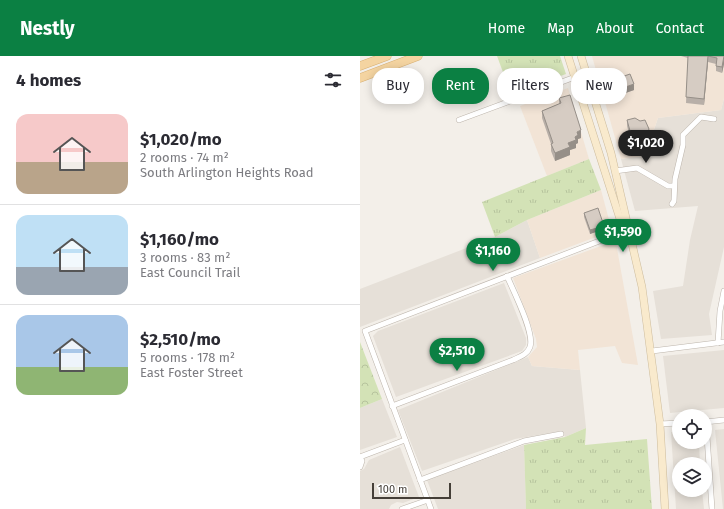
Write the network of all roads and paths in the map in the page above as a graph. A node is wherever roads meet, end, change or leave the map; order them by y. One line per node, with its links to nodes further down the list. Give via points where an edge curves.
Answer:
1 (387, 56): 5 (main road)
2 (418, 56): 7 (main road)
3 (568, 56): 6 (main road)
4 (581, 56): 12 (main road)
5 (360, 66)
6 (572, 68)
7 (360, 78)
8 (571, 78): 11 (street)
9 (584, 104): 15 (main road, via 620,219)
10 (714, 119): 13 (street, via 702,117 682,135 683,145)
11 (459, 120)
12 (615, 171): 13 (street, via 637,168 668,186); 15 (main road)
13 (674, 186): 14 (street)
14 (672, 204)
15 (628, 230): 16 (street); 19 (main road, via 642,287)
16 (507, 276): 20 (street, via 529,331 530,348 526,353); 20 (street, via 365,331)
17 (724, 291): 18 (street, via 720,311)
18 (721, 343): 19 (street)
19 (652, 351): 24 (main road)
20 (392, 406): 26 (street)
21 (724, 420): 22 (street)
22 (712, 421)
23 (672, 423): 24 (street)
24 (660, 424): 34 (main road)
25 (561, 434): 30 (street, via 524,441)
26 (405, 440): 28 (street); 30 (street)
27 (708, 449): 35 (street)
28 (360, 457): 29 (street)
29 (360, 467)
30 (420, 480): 31 (street)
31 (428, 500): 32 (street); 33 (street)
32 (402, 509)
33 (431, 509)
34 (666, 509)
35 (712, 509)

